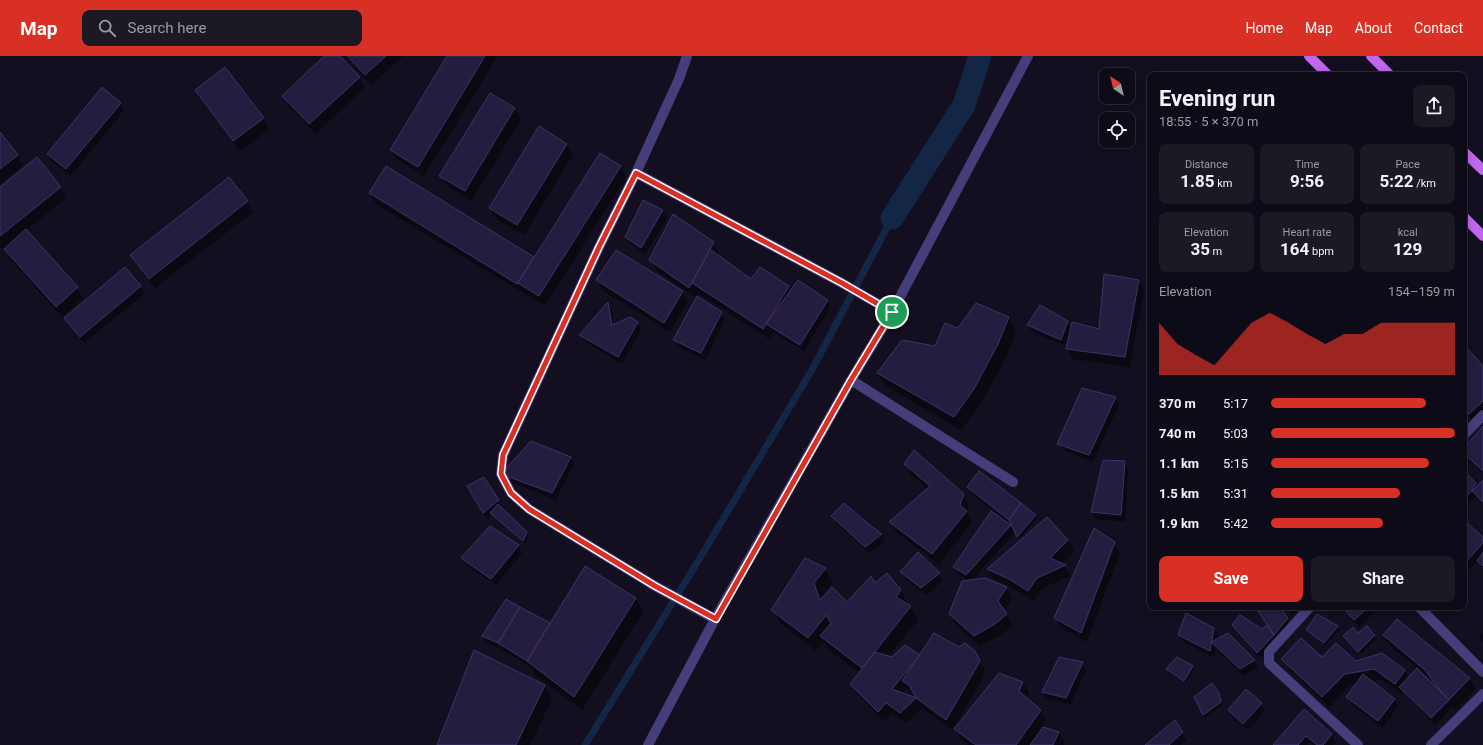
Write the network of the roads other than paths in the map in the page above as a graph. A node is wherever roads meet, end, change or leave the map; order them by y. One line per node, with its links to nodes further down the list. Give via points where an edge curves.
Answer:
1 (687, 56): 9 (street)
2 (1028, 56): 12 (street)
3 (1310, 56): 5 (main road)
4 (1371, 56): 6 (main road)
5 (1325, 72)
6 (1387, 72)
7 (1467, 155): 8 (main road)
8 (1483, 170)
9 (636, 173): 12 (street); 19 (street, via 503,455 501,474 511,493 529,509 655,586)
10 (1467, 220): 11 (main road)
11 (1483, 236)
12 (892, 312): 13 (street)
13 (851, 380): 16 (street); 19 (street)
14 (1483, 415): 15 (street)
15 (1467, 432)
16 (1013, 482)
17 (1307, 610): 23 (street, via 1269,652 1269,663)
18 (1422, 610): 20 (street)
19 (716, 619): 22 (street)
20 (1483, 672)
21 (1483, 694): 24 (street)
22 (648, 745)
23 (1358, 745)
24 (1431, 745)

